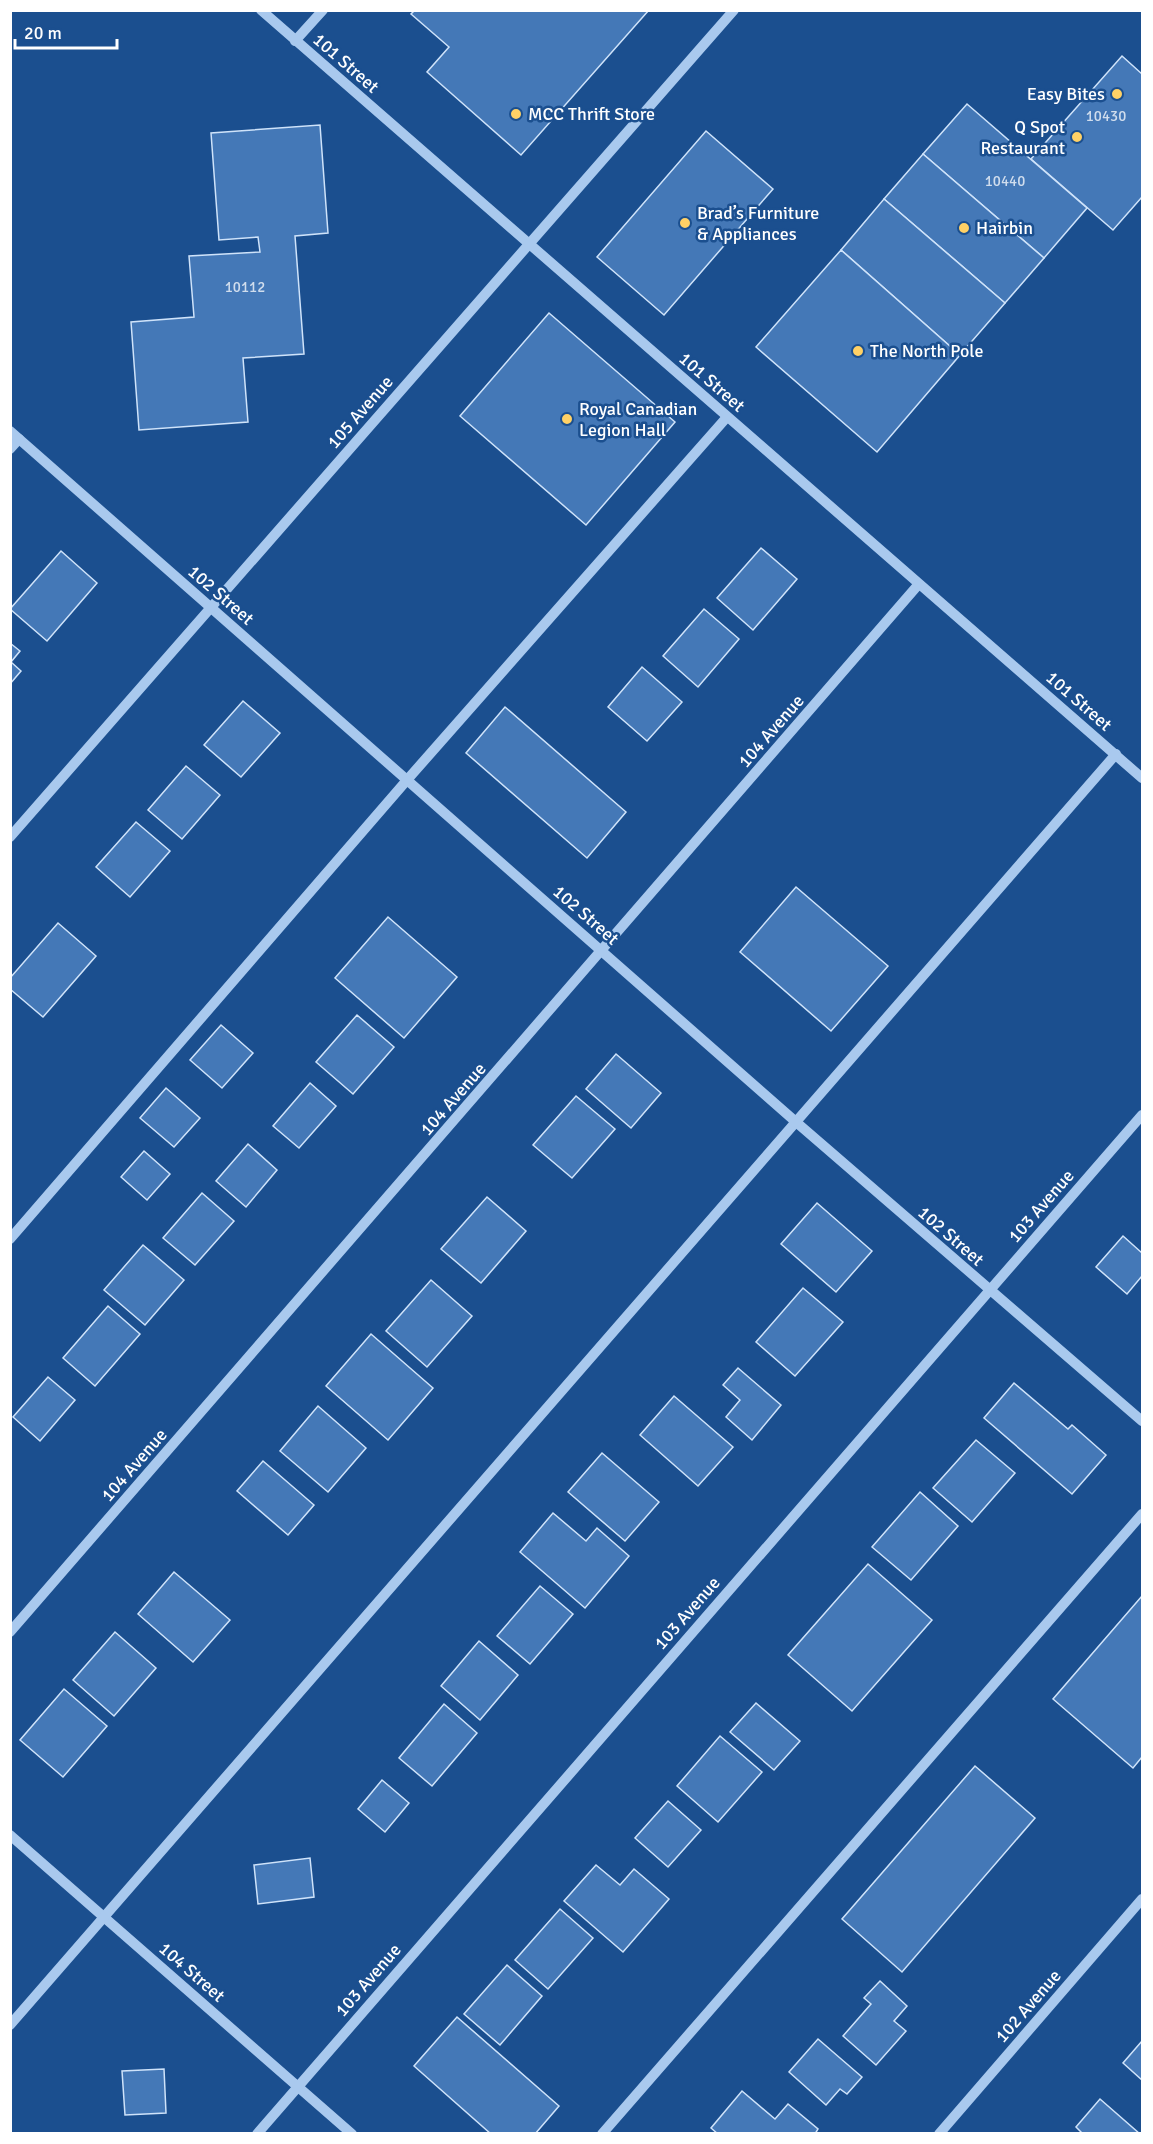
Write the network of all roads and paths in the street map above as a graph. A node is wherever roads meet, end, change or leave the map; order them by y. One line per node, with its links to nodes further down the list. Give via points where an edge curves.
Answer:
1 (261, 10): 4 (street, 101 Street)
2 (322, 10): 4 (street)
3 (734, 10): 5 (street, 105 Avenue)
4 (296, 41): 5 (street, 101 Street)
5 (529, 245): 6 (street, 101 Street); 11 (street, 105 Avenue)
6 (727, 417): 10 (street, 101 Street); 14 (street)
7 (10, 431): 8 (street, 102 Street)
8 (19, 439): 9 (street); 11 (street, 102 Street)
9 (10, 449)
10 (918, 585): 12 (street, 101 Street); 16 (street, 104 Avenue)
11 (210, 608): 14 (street, 102 Street); 15 (street, 105 Avenue)
12 (1116, 754): 13 (street, 101 Street); 18 (street)
13 (1143, 778)
14 (407, 780): 16 (street, 102 Street); 19 (street)
15 (10, 837)
16 (603, 952): 18 (street, 102 Street); 23 (street, 104 Avenue)
17 (1143, 1114): 20 (street, 103 Avenue)
18 (796, 1122): 20 (street, 102 Street); 26 (street)
19 (10, 1239)
20 (989, 1291): 21 (street, 102 Street); 28 (street, 103 Avenue)
21 (1143, 1421)
22 (1143, 1514): 31 (street)
23 (10, 1632)
24 (10, 1835): 26 (street, 104 Street)
25 (1143, 1899): 32 (street, 102 Avenue)
26 (105, 1917): 27 (street); 28 (street, 104 Street)
27 (10, 2025)
28 (298, 2086): 29 (street, 103 Avenue); 30 (street, 104 Street)
29 (257, 2133)
30 (352, 2133)
31 (602, 2133)
32 (939, 2133)

